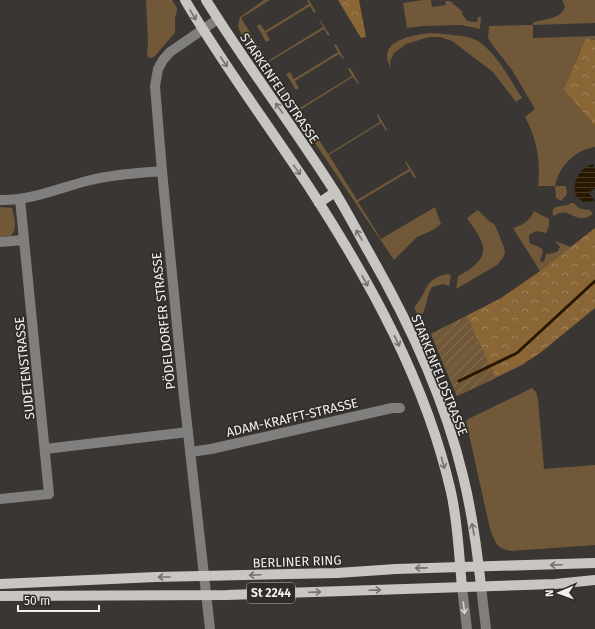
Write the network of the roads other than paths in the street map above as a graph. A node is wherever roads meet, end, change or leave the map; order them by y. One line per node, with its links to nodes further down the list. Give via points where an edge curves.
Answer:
1 (184, 0): 4 (main road, one-way to 4)
2 (206, 0): 3 (main road)
3 (218, 19): 4 (street, PÖDELDORFER STRASSE); 6 (main road, STARKENFELDSTRASSE, one-way to 3)
4 (202, 30): 5 (street, PÖDELDORFER STRASSE, via 170,52 158,69 155,86); 9 (main road, STARKENFELDSTRASSE, one-way to 9)
5 (162, 171): 7 (street, via 92,179); 13 (street, PÖDELDORFER STRASSE)
6 (335, 192): 9 (main road); 18 (main road, STARKENFELDSTRASSE, one-way to 6, via 463,476 442,407 410,329)
7 (20, 199): 8 (street); 10 (street, SUDETENSTRASSE)
8 (0, 200)
9 (319, 203): 19 (main road, STARKENFELDSTRASSE, one-way to 19, via 352,256 388,323 424,403 451,493)
10 (24, 240): 11 (street); 14 (street, SUDETENSTRASSE)
11 (0, 242)
12 (400, 408): 15 (street, ADAM-KRAFFT-STRASSE)
13 (188, 432): 14 (street); 15 (street, PÖDELDORFER STRASSE)
14 (45, 449): 16 (street, SUDETENSTRASSE, via 49,494)
15 (190, 452): 20 (street, PÖDELDORFER STRASSE)
16 (0, 499)
17 (595, 563): 18 (main road, BERLINER RING / St 2244, one-way to 18)
18 (479, 567): 19 (main road, BERLINER RING / St 2244); 23 (main road, STARKENFELDSTRASSE)
19 (460, 568): 20 (main road, BERLINER RING / St 2244, one-way to 20); 24 (main road, STARKENFELDSTRASSE)
20 (203, 577): 22 (main road, BERLINER RING / St 2244, one-way to 22); 26 (street, PÖDELDORFER STRASSE)
21 (595, 580): 23 (main road, St 2244)
22 (0, 584)
23 (481, 586): 24 (main road, St 2244); 29 (street, STARKENFELDSTRASSE)
24 (462, 587): 26 (main road, St 2244, one-way to 24); 28 (street, STARKENFELDSTRASSE, one-way to 28)
25 (0, 596): 26 (main road, St 2244)
26 (206, 596): 27 (street, PÖDELDORFER STRASSE)
27 (210, 629)
28 (467, 629)
29 (486, 629)

